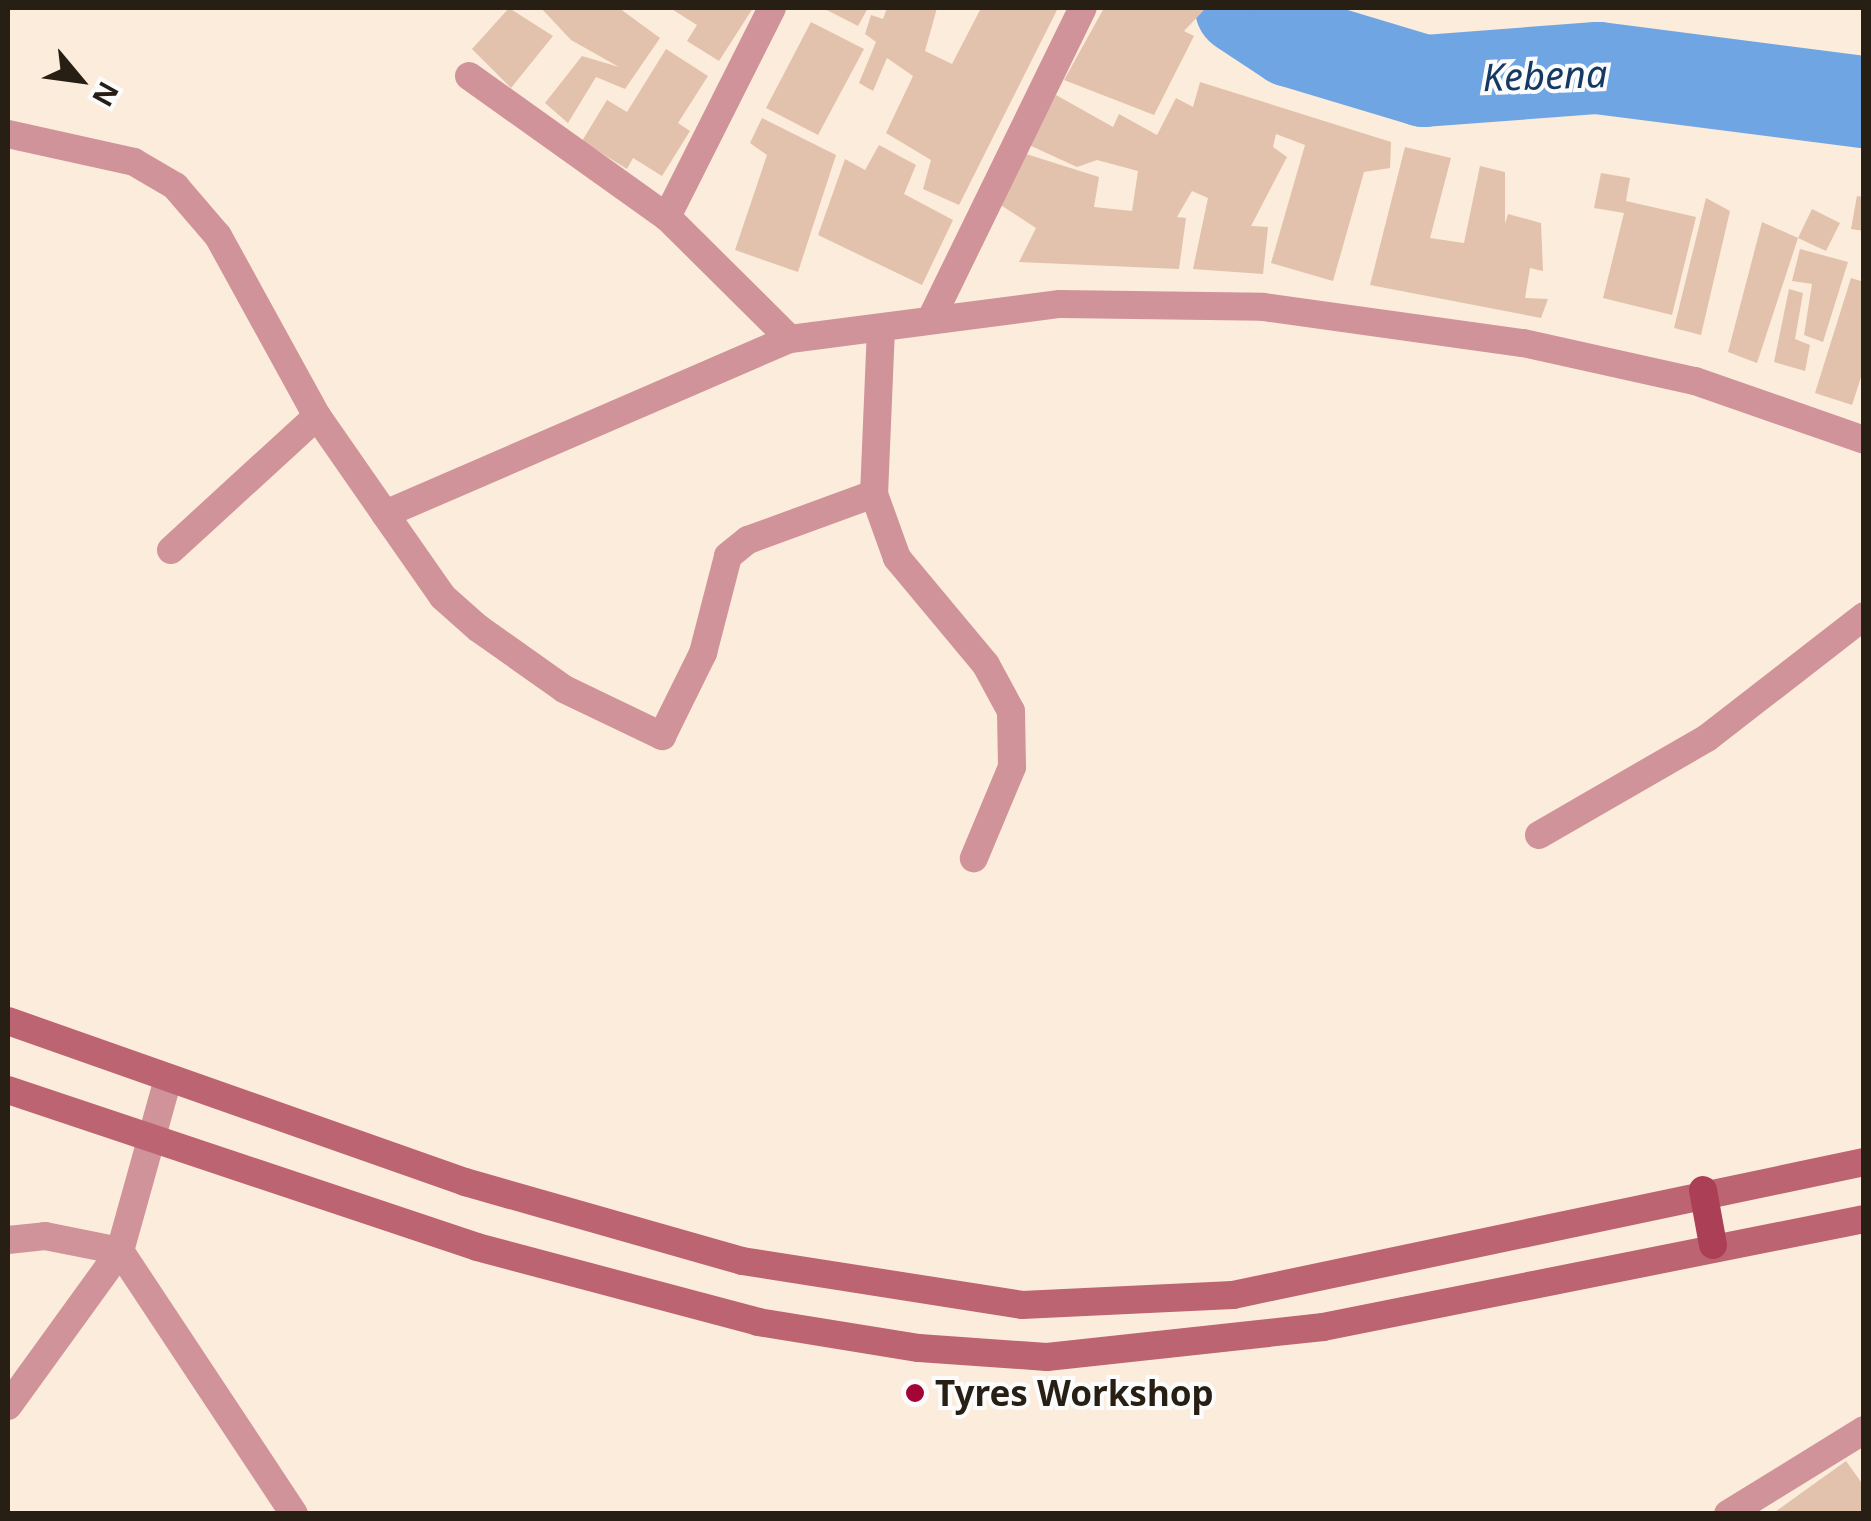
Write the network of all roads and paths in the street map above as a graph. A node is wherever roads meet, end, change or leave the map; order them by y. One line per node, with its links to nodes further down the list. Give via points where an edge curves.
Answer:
1 (772, 8): 5 (street)
2 (1083, 8): 6 (street)
3 (468, 76): 5 (street)
4 (8, 134): 9 (street, via 134,162 175,186 218,236)
5 (667, 217): 8 (street)
6 (931, 318): 7 (street); 10 (street, via 1060,304 1263,307 1523,343 1695,381)
7 (881, 328): 8 (street); 11 (street)
8 (790, 339): 12 (street)
9 (318, 416): 12 (street); 13 (street)
10 (1864, 440)
11 (874, 494): 12 (street, via 748,540 728,556 703,652 662,736 564,689 478,628 444,597); 16 (street, via 898,558 986,665 1011,712 1012,768)
12 (386, 514)
13 (171, 550)
14 (1864, 616): 15 (street, via 1707,738)
15 (1539, 834)
16 (974, 858)
17 (8, 1021): 18 (main road)
18 (168, 1080): 20 (street); 22 (main road, via 465,1182 742,1260 1022,1305 1233,1295 1460,1254)
19 (8, 1090): 20 (main road)
20 (151, 1142): 25 (main road, via 477,1247 758,1322 1047,1357 1323,1327); 26 (street)
21 (1864, 1162): 22 (main road)
22 (1702, 1190): 25 (main road)
23 (1864, 1218): 25 (main road)
24 (8, 1240): 26 (street, via 45,1236)
25 (1713, 1245)
26 (120, 1251): 27 (street); 29 (street)
27 (8, 1406)
28 (1864, 1430): 30 (street)
29 (294, 1514)
30 (1728, 1514)

